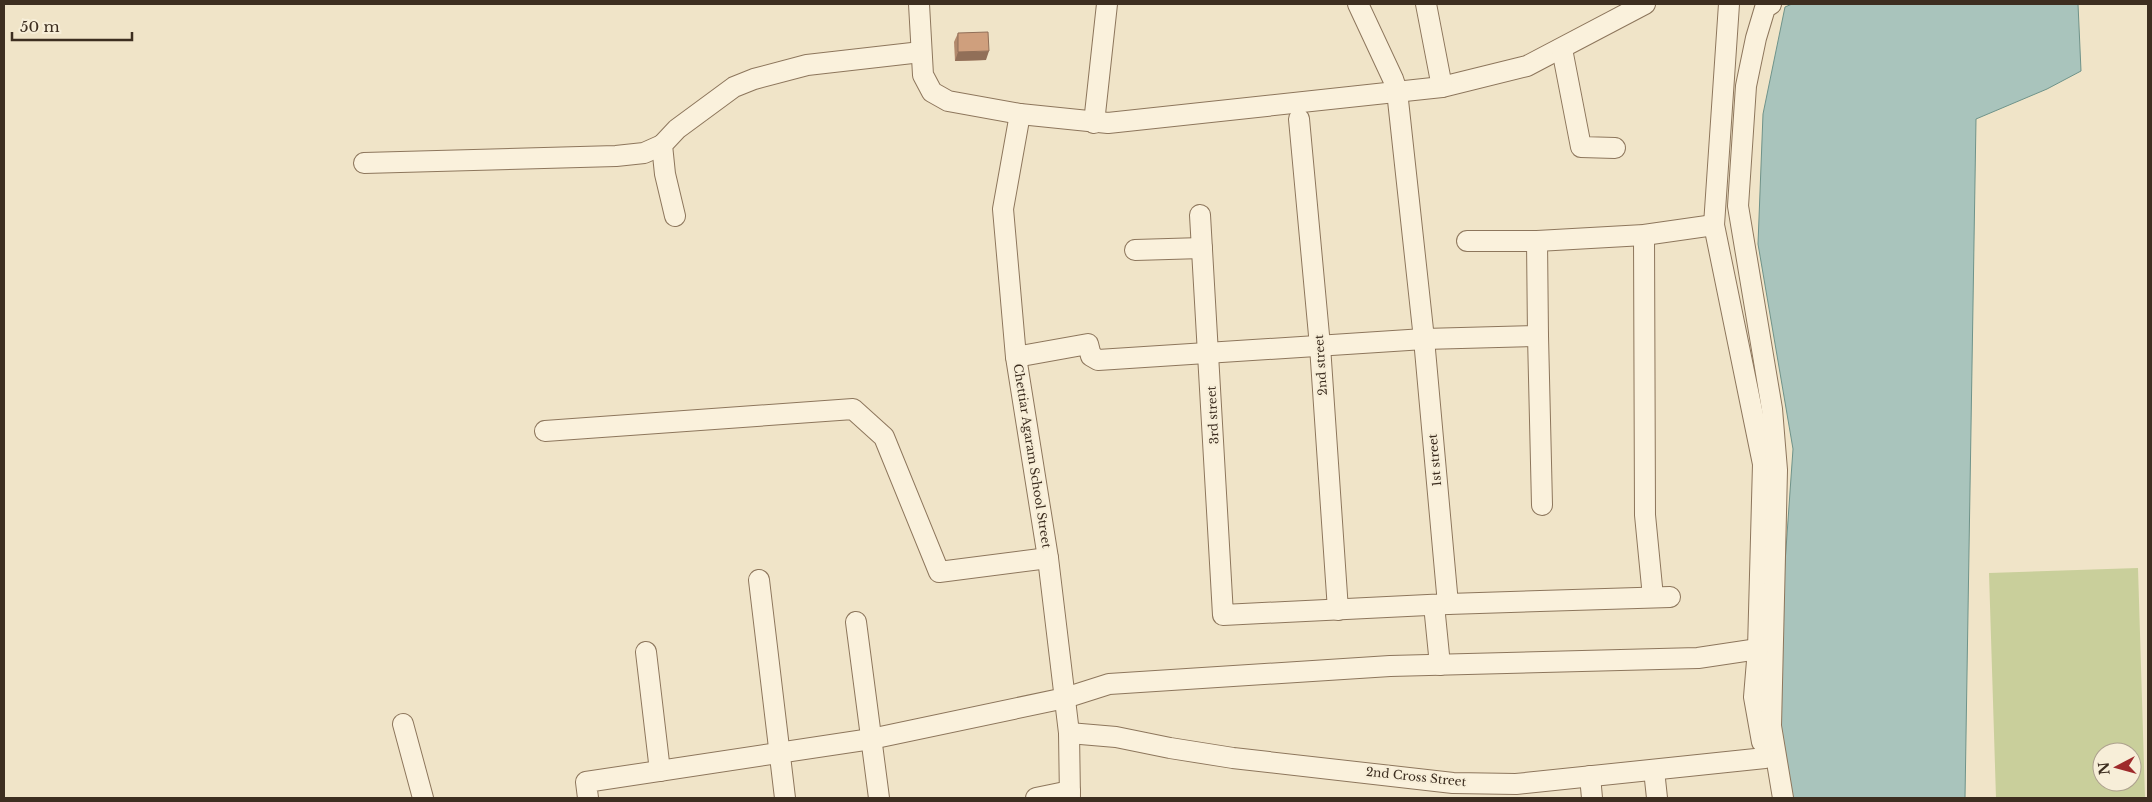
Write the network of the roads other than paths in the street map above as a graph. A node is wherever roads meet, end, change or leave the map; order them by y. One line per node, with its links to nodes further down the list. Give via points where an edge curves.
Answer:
1 (919, 4): 10 (street)
2 (1107, 4): 15 (street)
3 (1358, 4): 12 (street, 1st street)
4 (1426, 4): 11 (street)
5 (1645, 4): 8 (street)
6 (1729, 4): 21 (street)
7 (1771, 4): 61 (street, via 1765,8 1746,86 1738,206 1773,417 1777,470 1771,726)
8 (1626, 8): 9 (street)
9 (1562, 49): 11 (street, via 1527,66); 17 (street, via 1581,147)
10 (921, 52): 13 (street, via 923,75 932,92 948,101); 16 (street, via 807,65 754,79 734,87 677,129)
11 (1442, 87): 12 (street)
12 (1397, 91): 15 (street); 28 (street, 1st street)
13 (1020, 114): 15 (street); 31 (street, Chettiar Agaram School Street, via 1003,209)
14 (1299, 120): 29 (street, 2nd street)
15 (1094, 123)
16 (662, 145): 18 (street, via 644,153 616,156); 20 (street)
17 (1615, 148)
18 (364, 163)
19 (1200, 215): 25 (street, 3rd street)
20 (675, 216)
21 (1714, 225): 22 (street); 39 (street, via 1763,464)
22 (1644, 235): 24 (street); 36 (street, via 1645,515 1661,597)
23 (1467, 241): 24 (street)
24 (1537, 241): 27 (street)
25 (1202, 248): 26 (street); 30 (street, 3rd street)
26 (1135, 250)
27 (1538, 336): 28 (street); 33 (street)
28 (1424, 339): 29 (street); 36 (street, 1st street)
29 (1320, 346): 30 (street); 37 (street, 2nd street)
30 (1209, 352): 31 (street, via 1098,360 1091,356 1088,344); 37 (street, 3rd street, via 1223,615)
31 (1016, 357): 34 (street, Chettiar Agaram School Street)
32 (545, 431): 34 (street, via 853,409 884,437 939,572)
33 (1542, 505)
34 (1048, 558): 42 (street, Chettiar Agaram School Street)
35 (759, 580): 46 (street)
36 (1441, 604): 37 (street); 41 (street, 1st street)
37 (1338, 610)
38 (856, 622): 45 (street)
39 (1758, 649): 41 (street, via 1698,658 1622,662); 47 (street, via 1754,697)
40 (646, 652): 49 (street)
41 (1440, 665): 42 (street, via 1109,684)
42 (1065, 698): 44 (street, Chettiar Agaram School Street); 45 (street)
43 (404, 724): 53 (street)
44 (1069, 733): 51 (street, 2nd Cross Street, via 1116,737); 52 (street, Chettiar Agaram School Street)
45 (871, 739): 46 (street); 56 (street)
46 (779, 753): 49 (street); 55 (street)
47 (1765, 758): 48 (street, 2nd Cross Street); 60 (street)
48 (1654, 770): 50 (street, 2nd Cross Street); 59 (street)
49 (660, 771): 54 (street, via 586,782)
50 (1590, 776): 51 (street, 2nd Cross Street); 58 (street)
51 (1449, 791)
52 (1070, 795): 57 (street)
53 (423, 798)
54 (588, 798)
55 (785, 798)
56 (878, 798)
57 (1036, 798)
58 (1592, 798)
59 (1658, 798)
60 (1773, 798)
61 (1783, 798)

